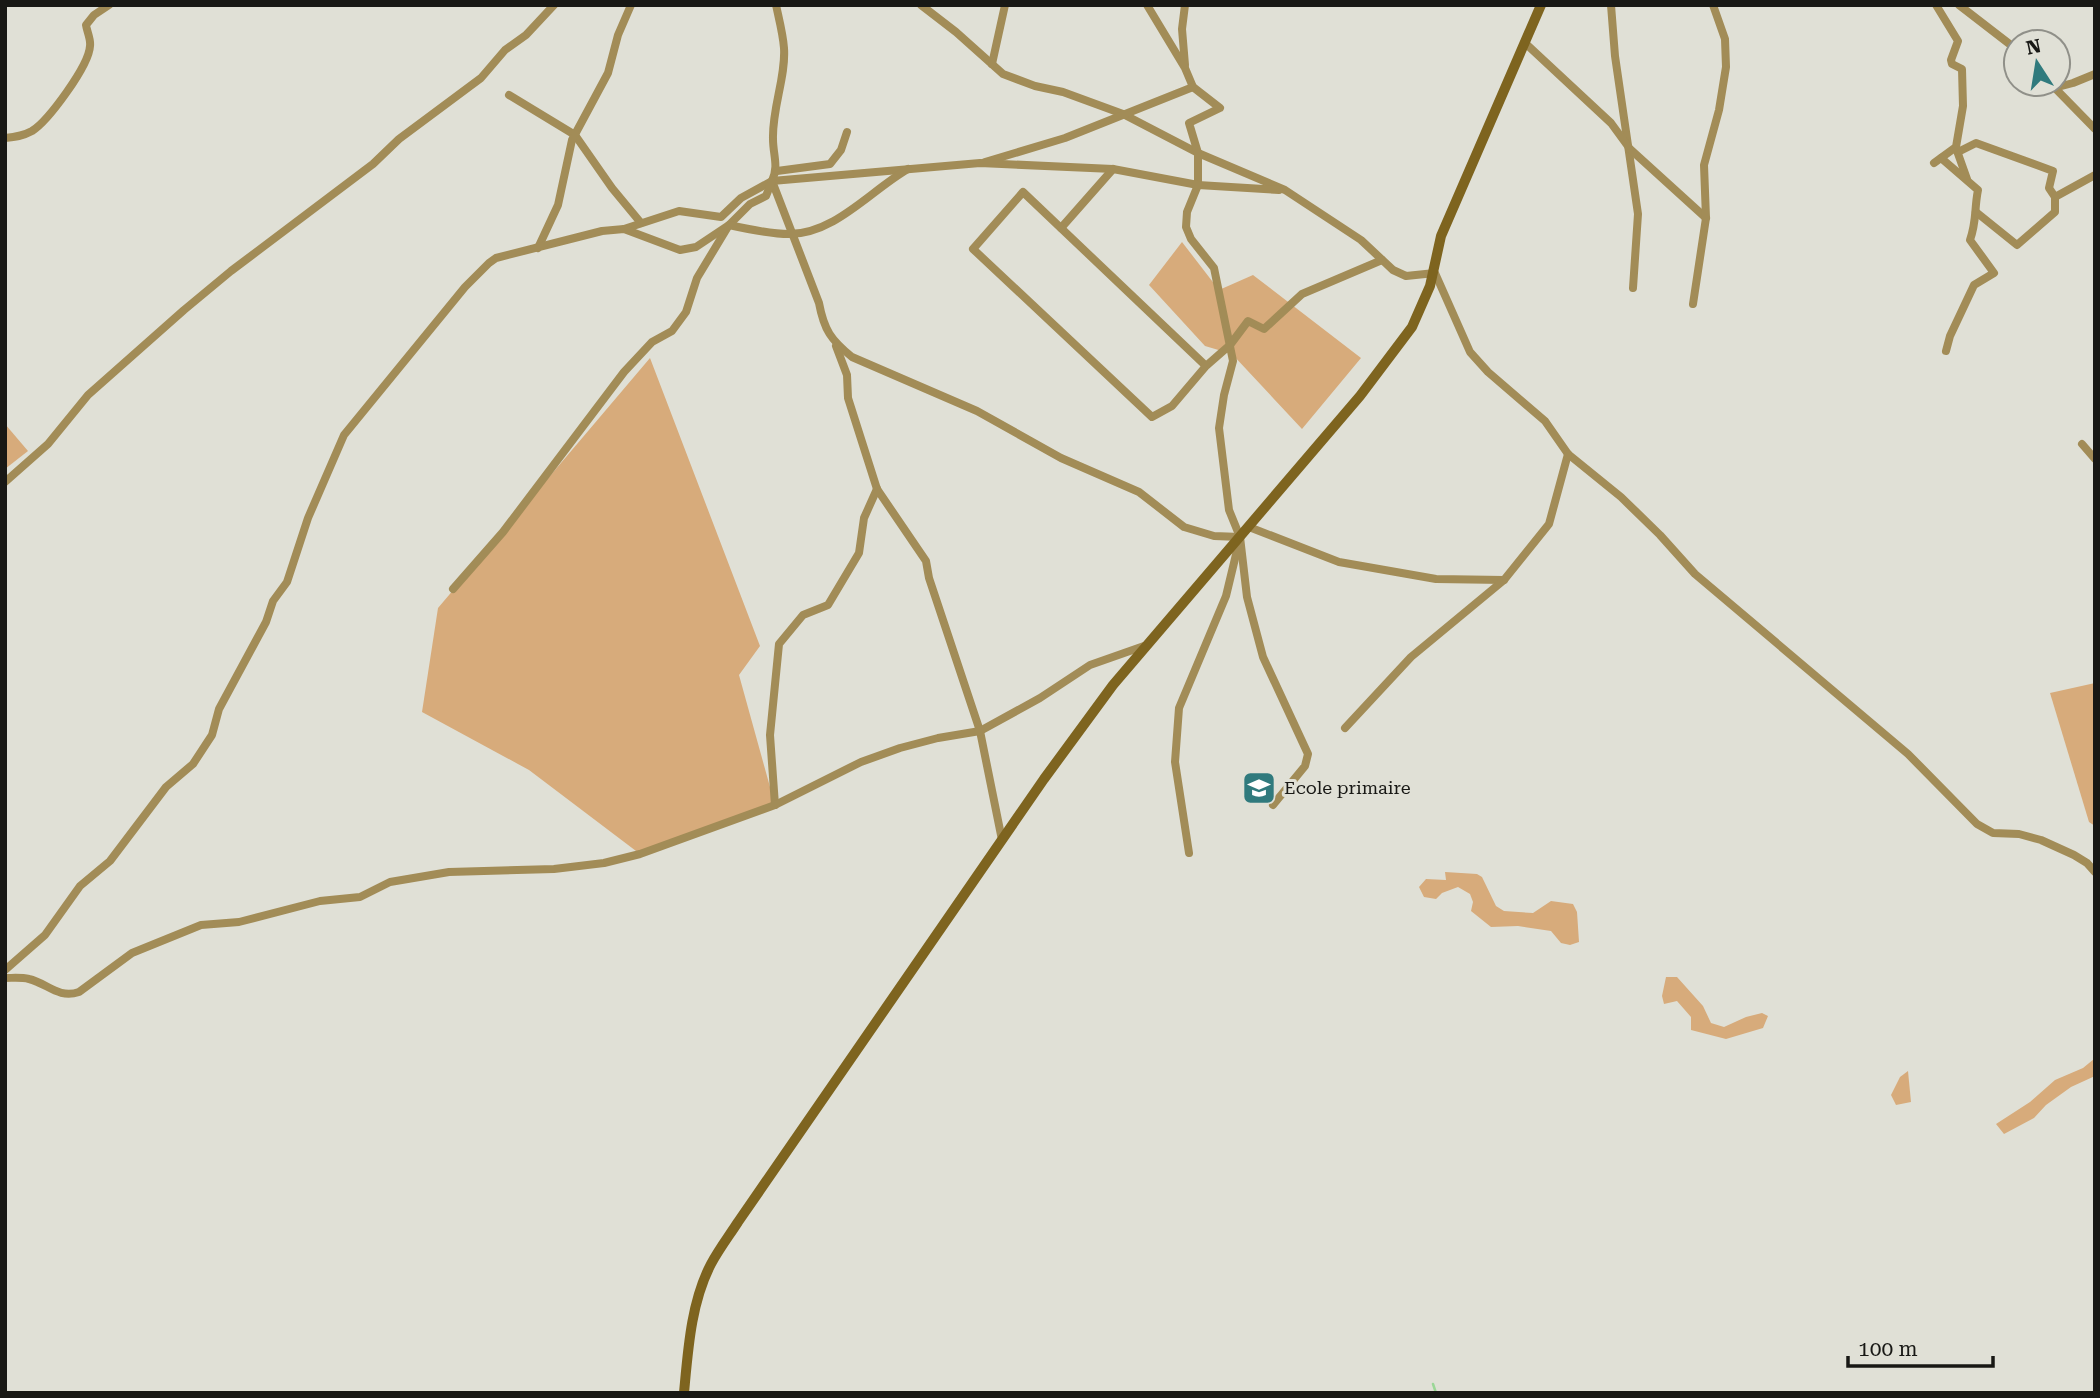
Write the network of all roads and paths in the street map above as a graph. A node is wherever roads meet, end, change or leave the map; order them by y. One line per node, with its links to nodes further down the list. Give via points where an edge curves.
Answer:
1 (109, 5): 27 (street, via 86,25 90,49 69,90 32,131)
2 (554, 5): 60 (street, via 481,78 184,310 88,395 48,444)
3 (631, 5): 26 (street, via 608,73)
4 (776, 5): 34 (street, via 784,46 774,106)
5 (920, 5): 16 (street)
6 (1005, 5): 16 (street)
7 (1147, 5): 17 (street)
8 (1185, 5): 17 (street)
9 (1541, 5): 15 (street)
10 (1611, 5): 28 (street)
11 (1713, 5): 42 (street, via 1726,39 1726,67 1704,165)
12 (1936, 5): 29 (street, via 1958,41 1951,60 1962,69)
13 (1960, 5): 14 (street)
14 (2002, 39)
15 (1525, 43): 28 (street, via 1611,123); 50 (street, via 1441,236)
16 (992, 64): 23 (street, via 1003,74)
17 (1185, 68): 20 (street)
18 (2095, 74): 19 (street)
19 (2072, 83)
20 (1193, 87): 23 (street); 30 (street, via 1220,108 1189,123)
21 (509, 95): 26 (street)
22 (2065, 98): 24 (street)
23 (1123, 114): 30 (street); 31 (street, via 1065,138)
24 (2095, 129)
25 (847, 132): 34 (street, via 830,164)
26 (575, 135): 43 (street); 48 (street, via 555,217)
27 (5, 138)
28 (1630, 149): 42 (street); 51 (street, via 1638,214)
29 (1957, 150): 37 (street); 37 (street, via 1937,161); 40 (street, via 1976,143 2053,171 2049,188)
30 (1198, 153): 38 (street); 39 (street)
31 (980, 163): 32 (street); 33 (street)
32 (908, 169): 36 (street); 47 (street, via 828,224)
33 (1114, 169): 38 (street); 45 (street)
34 (777, 170): 36 (street)
35 (2095, 176): 40 (street)
36 (772, 181): 43 (street, via 741,198 721,217 679,211); 44 (street, via 766,196 750,204); 47 (street)
37 (1968, 182): 41 (street, via 1978,190)
38 (1198, 185): 39 (street); 54 (street, via 1186,227 1214,268)
39 (1285, 190): 49 (street, via 1361,240)
40 (2055, 197): 41 (street, via 2055,212 2017,245)
41 (1976, 212): 55 (street, via 1970,240 1994,273 1974,285)
42 (1706, 218): 52 (street)
43 (641, 223): 46 (street)
44 (729, 225): 46 (street, via 696,247 680,250); 47 (street); 65 (street, via 672,331 652,342 624,372 532,495)
45 (1061, 228): 56 (street); 56 (street, via 1023,192 973,249 1152,417 1172,406)
46 (624, 229): 48 (street)
47 (792, 234): 53 (street, via 823,324)
48 (538, 248): 74 (street, via 489,262 344,435 308,517 287,582 219,709 212,736 193,764 166,787 120,850 80,886 45,934)
49 (1382, 260): 50 (street, via 1406,276); 54 (street, via 1302,294 1264,329 1248,321)
50 (1435, 273): 58 (street, via 1470,352 1545,421); 62 (street, via 1412,327 1391,357)
51 (1633, 288)
52 (1693, 304)
53 (835, 343): 61 (street); 63 (street, via 852,358 977,411 1061,458 1139,492 1184,527 1214,536)
54 (1230, 345): 56 (street); 63 (street, via 1233,361 1219,428 1229,510)
55 (1946, 351)
56 (1206, 366)
57 (2081, 444): 59 (street)
58 (1568, 454): 64 (street, via 1549,524); 73 (street, via 1621,497 1695,574 1908,754 1977,824 1993,832 2041,840 2074,855)
59 (2095, 459)
60 (5, 482)
61 (877, 489): 68 (street, via 926,561); 69 (street, via 864,518 859,553 828,605 803,615 779,644 769,735)
62 (1248, 527): 63 (street); 64 (street, via 1339,562 1436,579)
63 (1240, 537): 66 (street); 70 (street, via 1247,597 1260,647 1308,754 1305,766); 72 (street, via 1226,596 1179,708 1175,762)
64 (1504, 580): 67 (street, via 1411,657)
65 (453, 589)
66 (1144, 646): 68 (street, via 1090,665); 71 (street)
67 (1345, 727)
68 (980, 731): 69 (street, via 938,738 870,759); 71 (street)
69 (775, 805): 75 (street, via 604,863 449,872 390,882 360,897 320,901 239,922 201,925 132,953 72,994 31,979)
70 (1273, 805)
71 (1002, 841): 76 (street, via 711,1264 692,1326)
72 (1189, 853)
73 (2095, 872)
74 (5, 970)
75 (5, 978)
76 (684, 1393)

